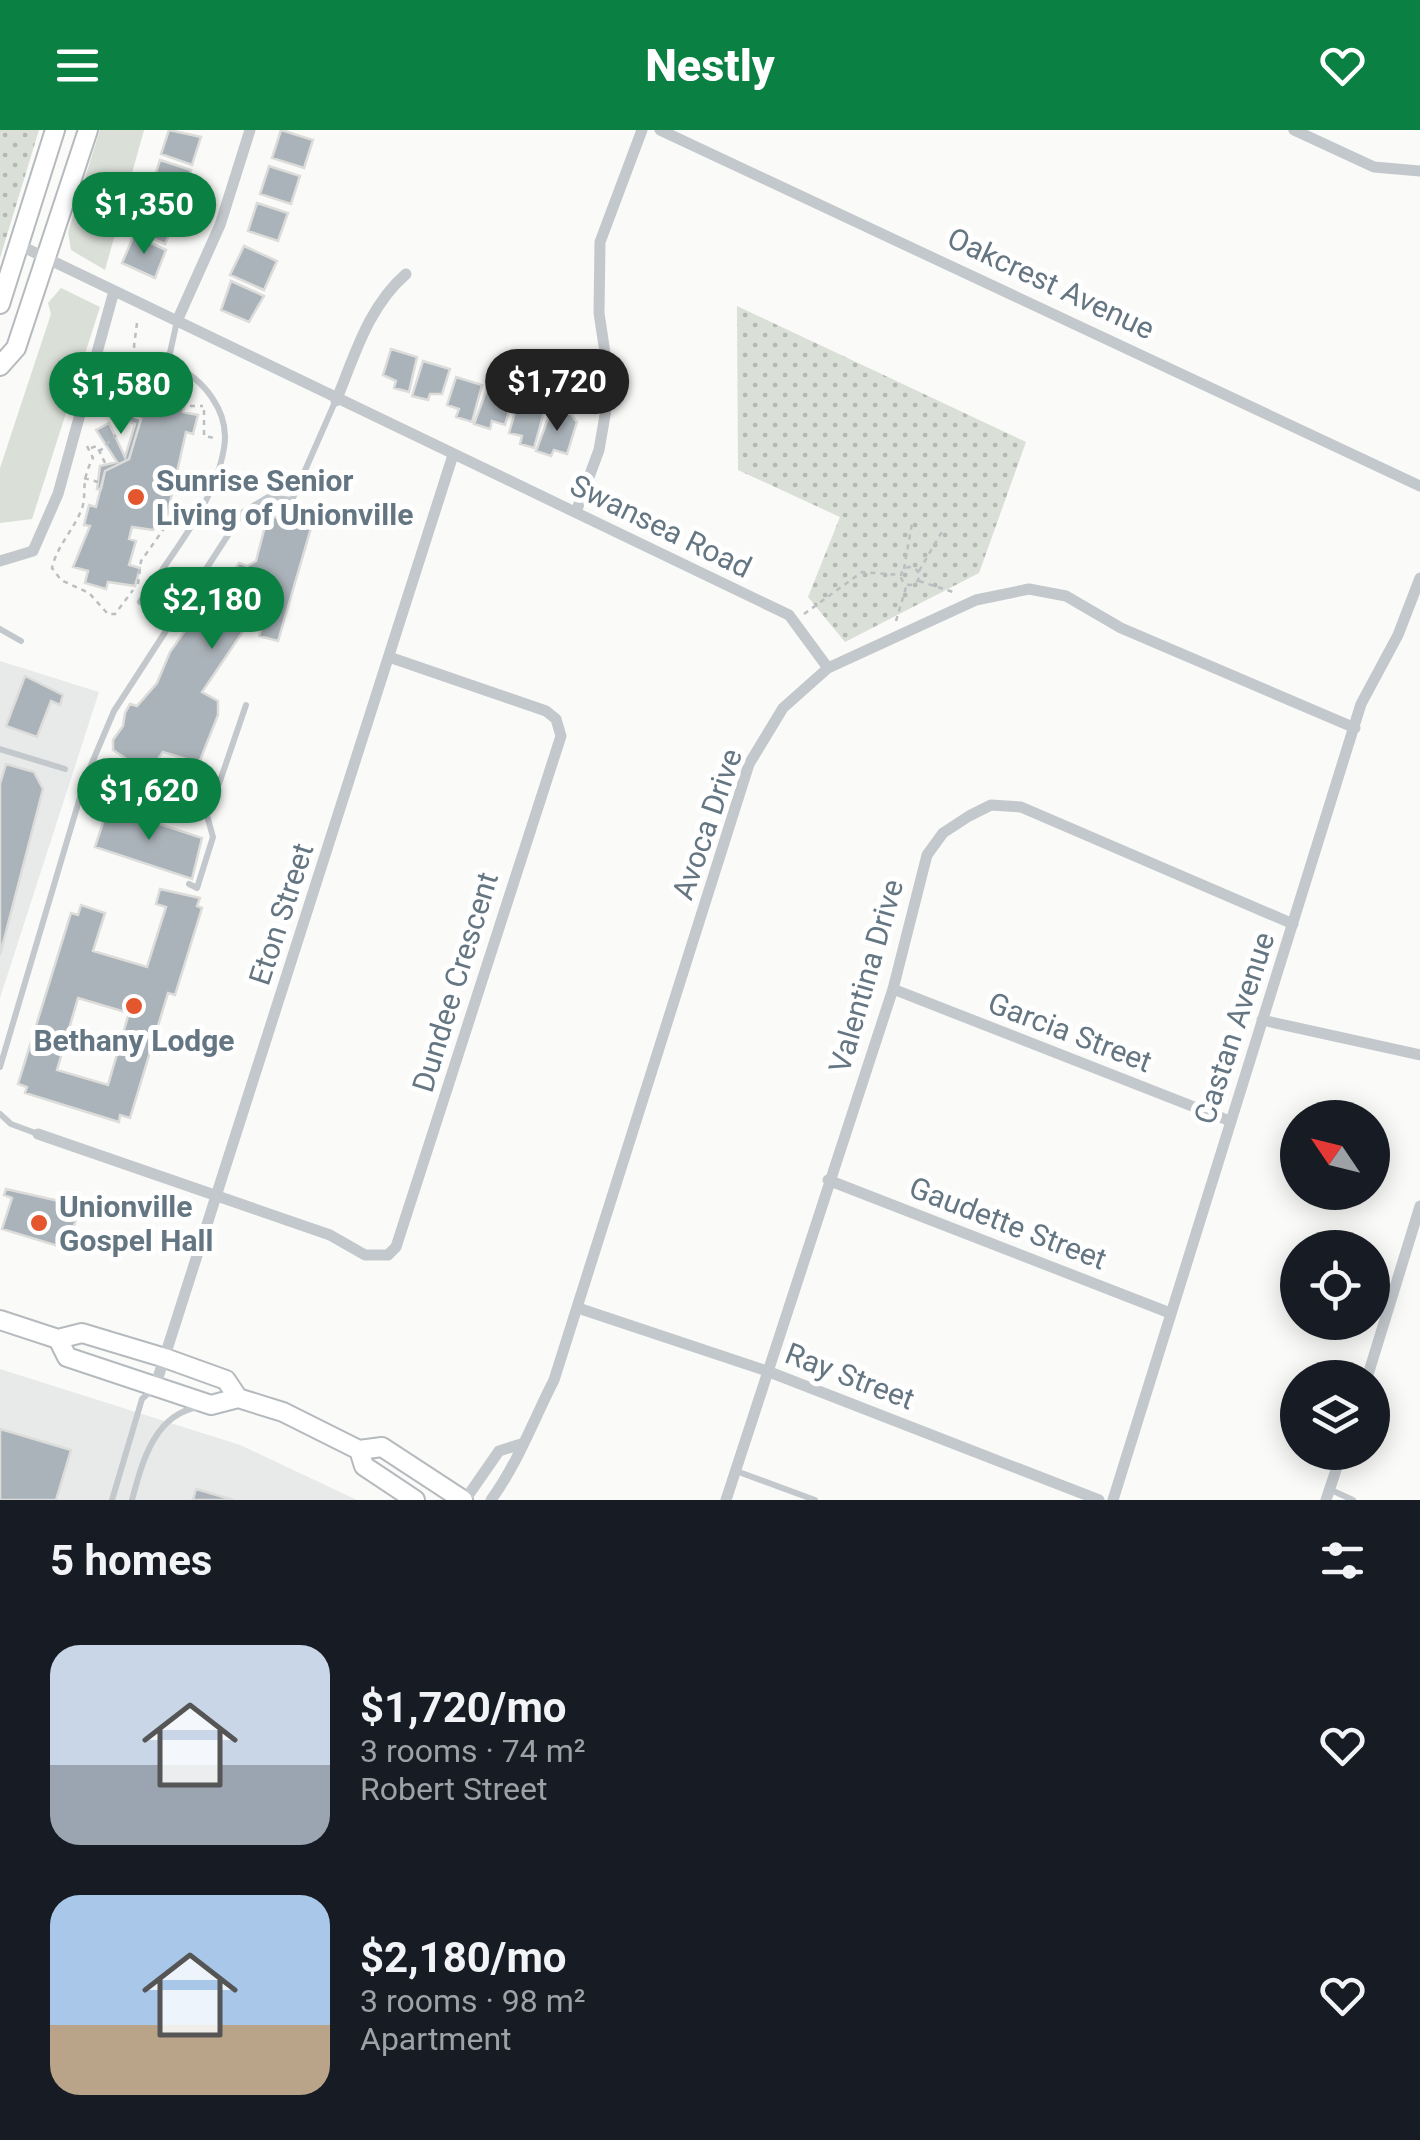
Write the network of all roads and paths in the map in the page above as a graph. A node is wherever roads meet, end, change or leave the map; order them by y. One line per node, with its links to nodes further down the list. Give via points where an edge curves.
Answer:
1 (55, 130): 8 (main road)
2 (88, 130): 9 (main road)
3 (250, 130): 13 (street, via 220,225)
4 (642, 130): 37 (street, via 600,242 598,313 610,386 599,450)
5 (660, 130): 36 (street, Oakcrest Avenue)
6 (1294, 130): 7 (street, via 1374,167)
7 (1420, 171)
8 (18, 246): 9 (street, Swansea Road); 12 (main road)
9 (44, 258): 11 (street, Swansea Road); 17 (main road, via 16,348)
10 (406, 274): 24 (street, via 372,313)
11 (114, 291): 13 (street, Swansea Road); 22 (street)
12 (0, 304)
13 (177, 320): 16 (lane); 24 (street, Swansea Road)
14 (137, 324): 15 (path, via 134,346)
15 (142, 362): 16 (lane); 18 (path); 23 (lane)
16 (168, 362): 19 (path); 49 (lane, via 214,398 226,444 194,519)
17 (0, 366)
18 (148, 380): 19 (path); 20 (path)
19 (158, 385): 21 (path); 26 (path, via 180,394 186,385)
20 (132, 388)
21 (156, 393)
22 (86, 394): 23 (lane); 28 (street)
23 (117, 397): 27 (lane)
24 (336, 400): 32 (street, Swansea Road); 60 (lane, via 292,500 268,497 243,512 114,711)
25 (190, 406): 26 (path)
26 (204, 406): 29 (path, via 204,436)
27 (121, 424): 31 (path)
28 (74, 435): 30 (path); 41 (street, via 33,551)
29 (216, 438)
30 (90, 448): 31 (path); 34 (path, via 93,458)
31 (98, 452): 33 (path)
32 (452, 455): 37 (street, Swansea Road); 54 (street, Eton Street)
33 (106, 463)
34 (82, 478): 35 (path); 38 (path, via 84,506 52,568 108,614 135,588 141,561 168,523)
35 (98, 482)
36 (1420, 486)
37 (576, 512): 50 (street, Swansea Road)
38 (186, 514)
39 (912, 522): 42 (path)
40 (943, 530): 43 (path)
41 (0, 560)
42 (904, 569): 43 (path); 44 (path)
43 (919, 571): 46 (path)
44 (900, 575): 47 (path); 50 (path, via 862,572)
45 (1420, 578): 57 (street, Castan Avenue)
46 (919, 581): 47 (path); 48 (path)
47 (907, 584): 53 (path)
48 (976, 600): 53 (street, Avoca Drive); 57 (street, Avoca Drive, via 1029,589 1066,596 1121,628)
49 (140, 602)
50 (796, 621): 55 (street, Swansea Road)
51 (0, 629): 52 (lane)
52 (20, 640)
53 (891, 641): 55 (street, Avoca Drive)
54 (389, 658): 74 (street, Eton Street); 74 (street, Dundee Crescent, via 546,710 561,736 396,1247 388,1255 365,1256 330,1235)
55 (828, 668): 76 (street, Avoca Drive, via 783,708 750,764)
56 (246, 705): 61 (lane)
57 (1355, 728): 65 (street, Castan Avenue)
58 (0, 749): 59 (lane)
59 (65, 769)
60 (86, 777): 62 (lane); 69 (lane)
61 (220, 781): 62 (lane, via 176,767); 63 (lane)
62 (137, 796): 63 (lane, via 197,816)
63 (206, 812): 64 (lane, via 212,837 197,888)
64 (189, 884)
65 (1293, 924): 66 (street, Valentina Drive, via 1021,806 991,804 942,833 927,855); 67 (street, Castan Avenue)
66 (892, 990): 71 (street, Garcia Street); 73 (street, Valentina Drive)
67 (1262, 1020): 68 (street); 71 (street, Castan Avenue)
68 (1420, 1055)
69 (0, 1067)
70 (0, 1114): 72 (lane)
71 (1230, 1121): 77 (street, Castan Avenue)
72 (38, 1134): 74 (street)
73 (828, 1180): 77 (street, Gaudette Street); 82 (street, Valentina Drive)
74 (219, 1196): 80 (street, Eton Street)
75 (1420, 1206): 81 (street)
76 (578, 1308): 82 (street, Ray Street); 86 (street, Avoca Drive, via 554,1380)
77 (1170, 1313): 99 (street, Castan Avenue)
78 (0, 1320): 79 (main road)
79 (58, 1339): 80 (main road, via 82,1334); 83 (main road, via 68,1357)
80 (164, 1358): 83 (street, Eton Street); 84 (main road, via 226,1380)
81 (1373, 1360)
82 (768, 1371): 89 (street, Valentina Drive); 98 (street, Ray Street)
83 (154, 1387): 85 (main road); 91 (lane, via 142,1399)
84 (238, 1398): 85 (main road); 87 (main road)
85 (211, 1406): 92 (lane, via 186,1409 147,1447)
86 (522, 1444): 94 (street, Avoca Drive, via 499,1451); 95 (street, Avoca Drive, via 516,1466)
87 (359, 1450): 93 (main road, via 364,1466); 94 (main road, via 382,1447)
88 (1336, 1470): 90 (street)
89 (735, 1471): 96 (street, Valentina Drive); 97 (lane)
90 (1328, 1495): 100 (lane)
91 (112, 1500)
92 (132, 1500)
93 (415, 1500)
94 (464, 1500)
95 (491, 1500)
96 (726, 1500)
97 (815, 1500)
98 (1099, 1500)
99 (1113, 1500)
100 (1353, 1500)

